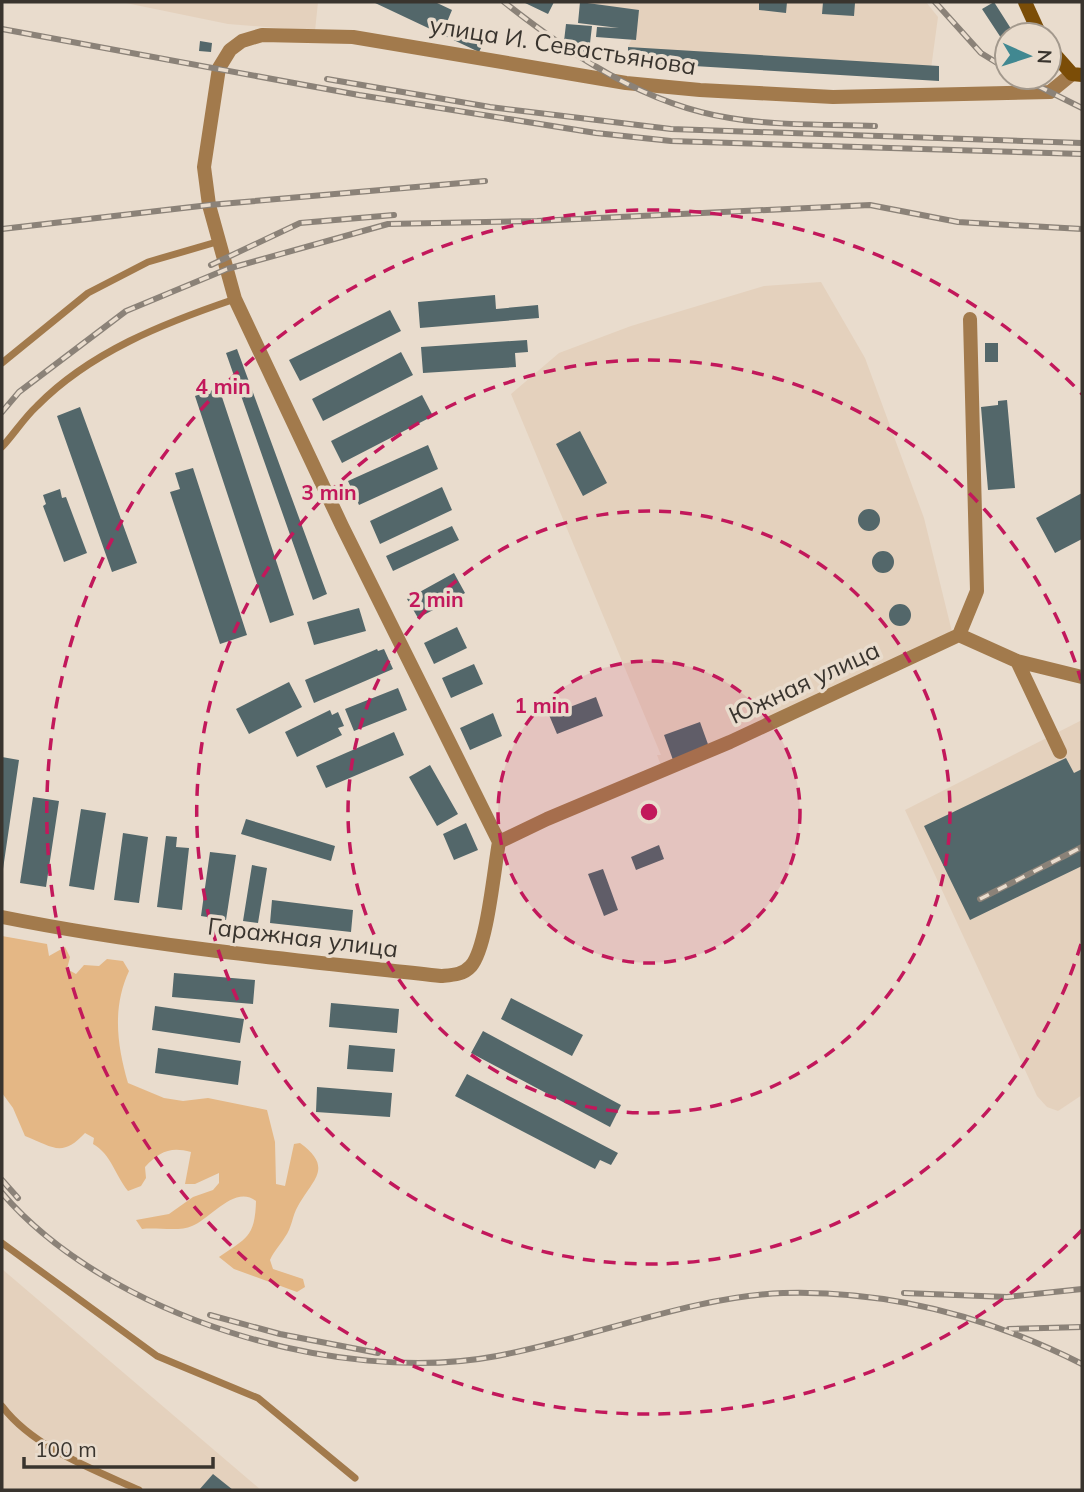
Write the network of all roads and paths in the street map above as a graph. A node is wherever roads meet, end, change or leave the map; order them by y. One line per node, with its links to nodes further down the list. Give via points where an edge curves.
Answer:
1 (1025, 2): 2 (street)
2 (1034, 21)
3 (1063, 61): 4 (street)
4 (1077, 74): 5 (street, улица И. Севастьянова, via 1050,92 833,97 626,83 353,37 262,35 230,50 219,68 204,167 209,205)
5 (221, 241): 6 (street); 8 (lane, via 148,262 88,293)
6 (235, 299): 9 (lane, via 110,350 36,406); 14 (street)
7 (970, 319): 10 (street, via 977,591)
8 (2, 363)
9 (2, 447)
10 (959, 635): 11 (street); 14 (street, Южная улица, via 730,742)
11 (1017, 661): 12 (street); 13 (street)
12 (1082, 677)
13 (1060, 752)
14 (499, 842): 15 (street, Гаражная улица, via 481,946 472,965 461,974 441,976 252,955)
15 (2, 917)
16 (2, 1242): 18 (lane, via 157,1356 258,1398)
17 (2, 1406): 19 (lane, via 41,1443)
18 (355, 1478)
19 (139, 1490)

